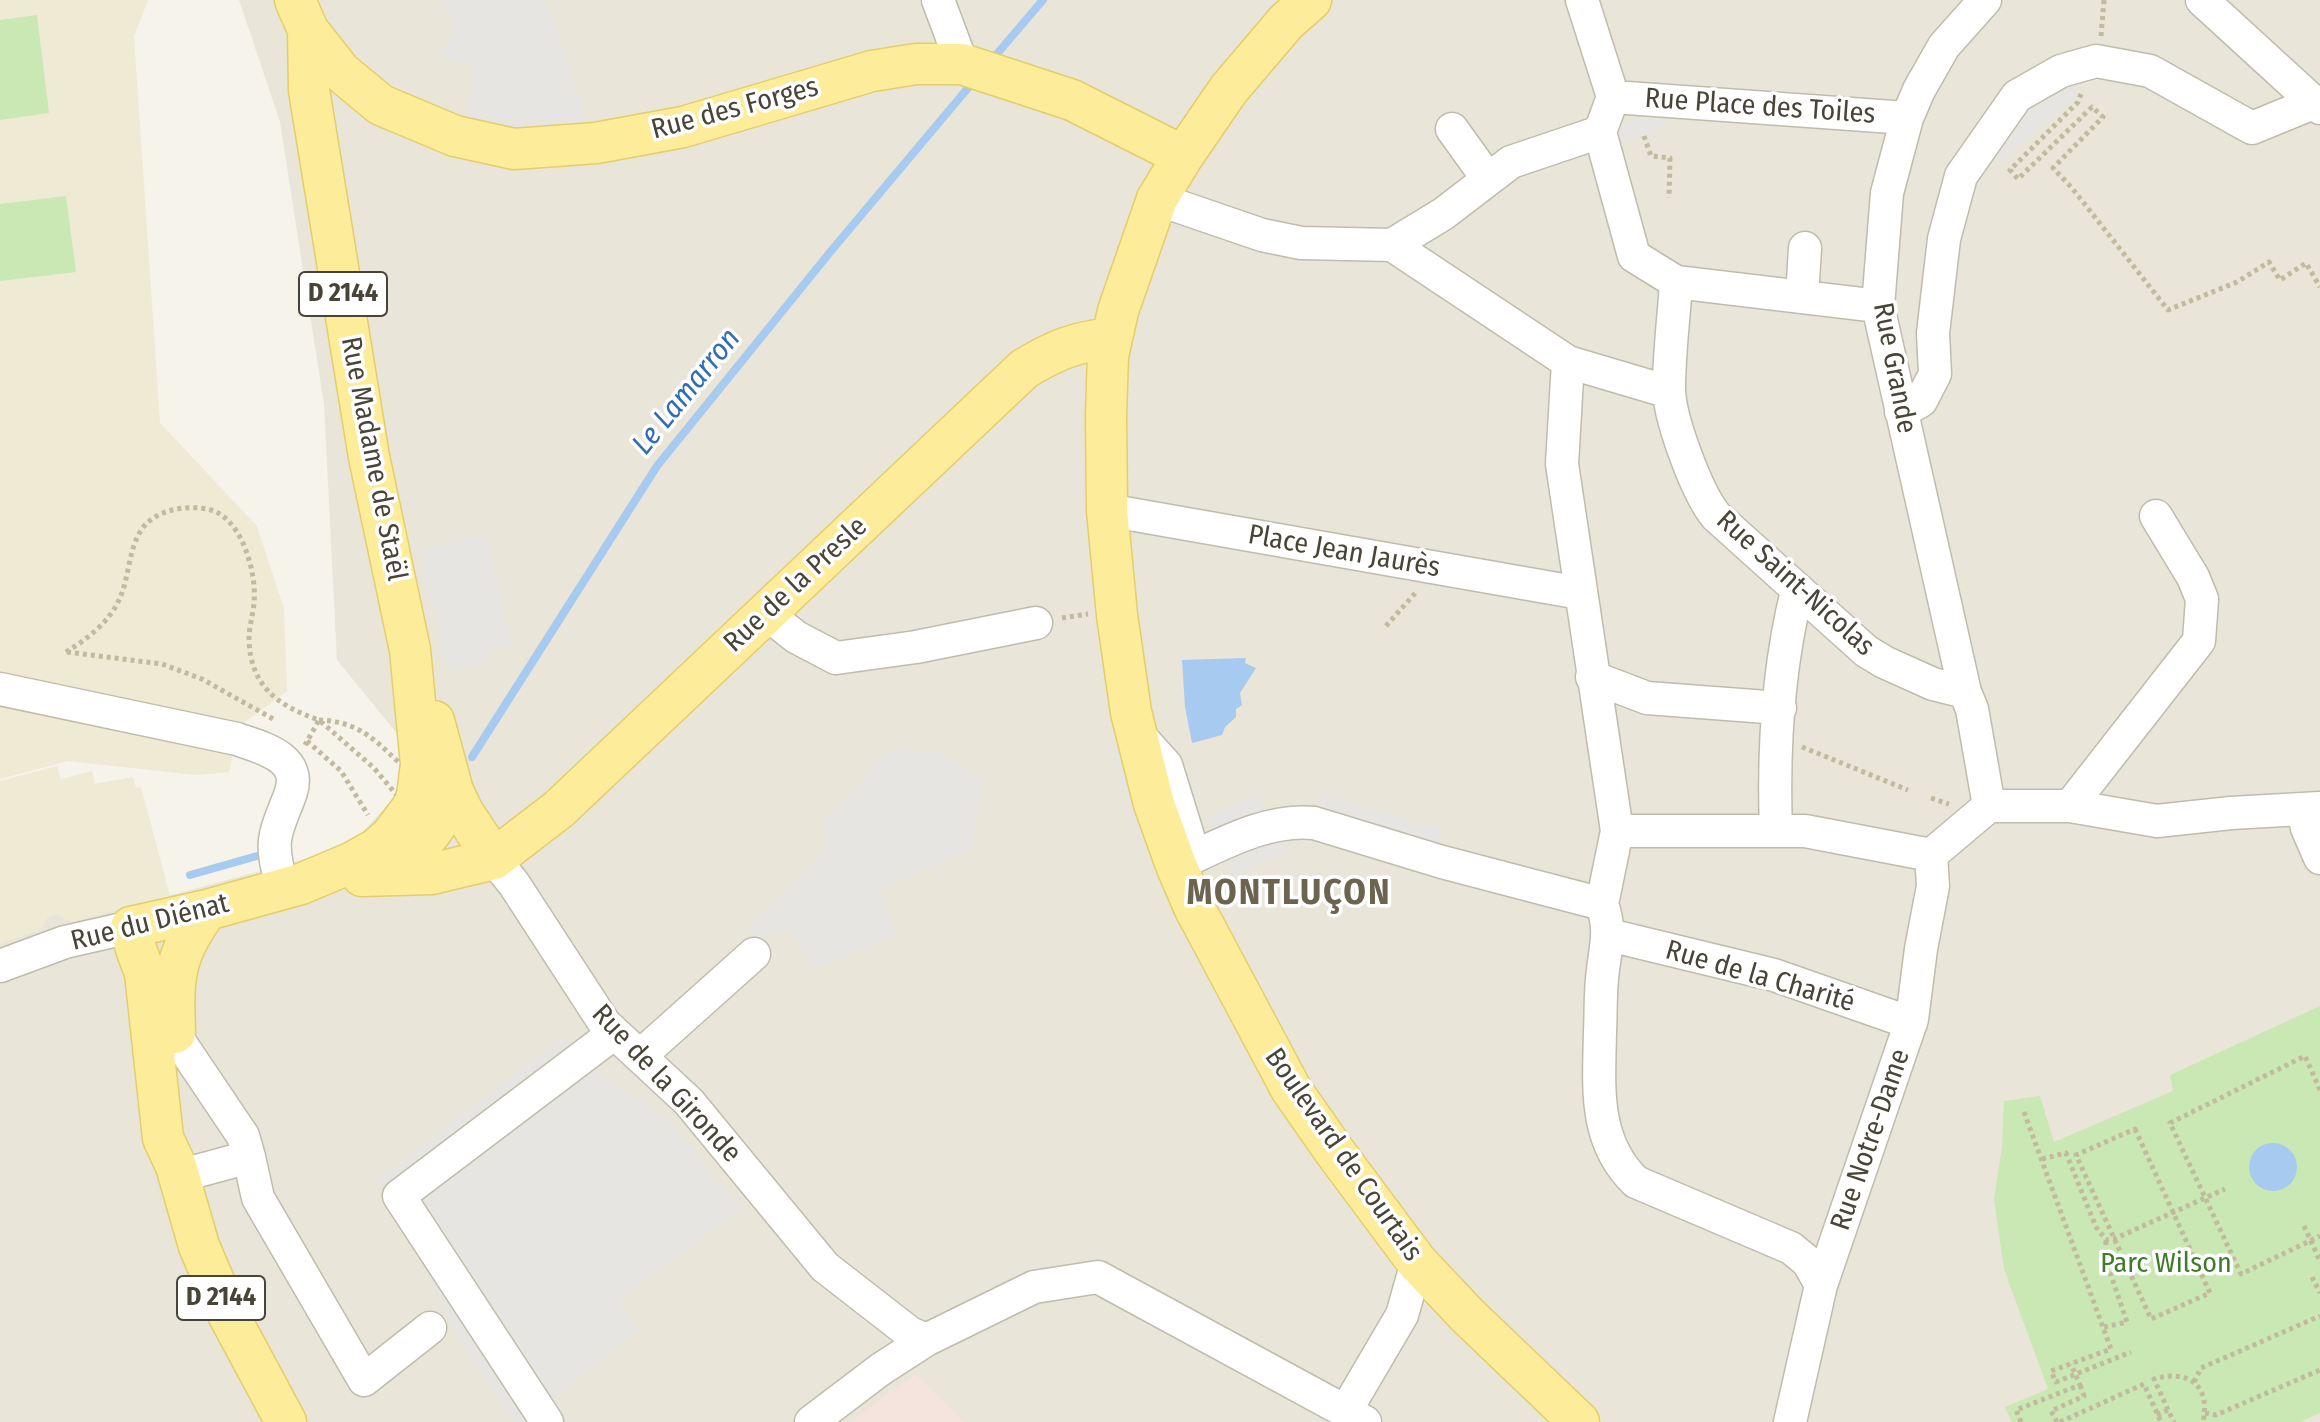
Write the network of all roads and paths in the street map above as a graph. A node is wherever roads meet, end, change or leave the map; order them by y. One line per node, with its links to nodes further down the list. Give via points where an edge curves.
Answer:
1 (267, 0): 11 (main road, D 2144)
2 (938, 0): 10 (street)
3 (1311, 0): 21 (main road, Boulevard de Courtais, via 1229,89)
4 (1582, 0): 12 (street)
5 (1985, 0): 16 (street, Rue Grande, via 1944,46)
6 (2104, 0): 9 (path)
7 (2202, 0): 15 (street)
8 (301, 15): 11 (main road, Rue Madame de Staël / D 2144); 14 (main road, Rue des Forges, via 341,72)
9 (2104, 24)
10 (962, 64): 14 (main road, Rue des Forges, via 872,71 683,127 596,143 514,149 455,136); 21 (main road, Rue des Forges, via 1072,100)
11 (309, 90): 18 (main road, Rue Madame de Staël / D 2144)
12 (1613, 97): 16 (street, Rue Place des Toiles); 19 (street)
13 (2078, 102): 28 (path, via 2010,170 2018,179 2092,107 2103,117 2053,168 2168,310 2237,282 2269,262 2280,280 2306,263)
14 (381, 105): 18 (main road, via 341,107)
15 (2317, 106): 34 (street, via 2252,128 2150,71 2096,61 2061,71 2017,96 1961,176 1944,239 1933,333 1935,374 1921,401)
16 (1907, 118): 30 (street, Rue Grande, via 1887,193)
17 (1452, 129): 22 (street)
18 (316, 130): 56 (main road, Rue Madame de Staël / D 2144, via 369,457 410,650 425,689)
19 (1600, 132): 22 (street, via 1511,162); 27 (street, via 1634,256)
20 (1644, 136): 23 (path, via 1651,156 1670,158)
21 (1183, 156): 24 (main road, Boulevard de Courtais)
22 (1488, 179): 25 (street)
23 (1669, 198)
24 (1157, 199): 25 (street, via 1301,243); 31 (main road, Boulevard de Courtais)
25 (1392, 245): 32 (street)
26 (1805, 248): 29 (street)
27 (1676, 282): 29 (street); 33 (street, Rue Saint-Nicolas)
28 (2320, 287)
29 (1802, 297): 30 (street)
30 (1878, 306): 34 (street, Rue Grande)
31 (1111, 338): 35 (main road, Boulevard de Courtais); 40 (main road, Rue de la Presle, via 1065,346 1024,369)
32 (1568, 362): 33 (street); 39 (street, via 1562,464)
33 (1669, 392): 38 (street, Rue Saint-Nicolas, via 1704,502)
34 (1901, 412): 46 (street, Rue Grande)
35 (1107, 510): 37 (street, Place Jean Jaurès); 41 (main road, Boulevard de Courtais)
36 (2156, 516): 54 (street, via 2202,599 2199,641)
37 (1438, 568): 39 (street, Place Jean Jaurès); 43 (path)
38 (1797, 591): 46 (street, Rue Saint-Nicolas, via 1866,651); 47 (street)
39 (1580, 593): 44 (street)
40 (766, 613): 42 (street, via 836,658 918,657); 61 (main road, Rue de la Presle, via 559,809)
41 (1117, 615): 42 (path, via 1084,614); 62 (main road, Boulevard de Courtais, via 1136,732)
42 (1036, 623)
43 (1386, 626)
44 (1592, 677): 47 (street, via 1647,698); 57 (street)
45 (0, 689): 64 (street, via 237,739 274,752 293,776 274,842)
46 (1968, 700): 53 (street, Rue Grande)
47 (1780, 708): 51 (street)
48 (319, 720): 49 (path, via 275,699 257,674 249,637 255,600 249,562 238,532 223,514 186,506 150,521 140,531 118,603 100,626 66,652 162,664 202,679); 56 (path, via 374,768); 56 (path, via 359,728)
49 (284, 726)
50 (296, 733): 56 (path, via 341,771)
51 (1778, 740): 52 (path); 58 (street)
52 (1908, 790)
53 (1989, 806): 54 (street); 59 (street)
54 (2070, 806): 55 (street, via 2157,821)
55 (2312, 808): 60 (street, via 2307,828)
56 (414, 816): 61 (main road, Rue de la Gironde, via 463,812); 63 (main road, Rue du Diénat, via 395,862); 64 (main road, Rue du Diénat, via 376,849)
57 (1617, 831): 58 (street); 65 (street)
58 (1776, 831): 59 (street, via 1828,834)
59 (1931, 855): 71 (street, Rue Notre-Dame, via 1933,886)
60 (2320, 858)
61 (494, 859): 63 (main road, via 431,874); 72 (street, Rue de la Gironde)
62 (1176, 865): 65 (street, via 1293,821); 89 (main road, Boulevard de Courtais, via 1291,1089)
63 (362, 876): 64 (main road, Rue du Diénat)
64 (292, 886): 66 (main road, Rue du Diénat)
65 (1602, 904): 68 (street)
66 (207, 910): 67 (main road, Rue du Diénat); 73 (main road, D 2144, via 186,938 173,983)
67 (131, 927): 70 (street, Rue du Diénat, via 65,942); 79 (main road, D 2144, via 145,973 163,1138)
68 (1609, 935): 71 (street, Rue de la Charité, via 1774,975); 91 (street, via 1602,971 1598,1093 1610,1148 1636,1182 1791,1248 1808,1262)
69 (754, 954): 74 (street)
70 (0, 966)
71 (1911, 1023): 91 (street, Rue Notre-Dame)
72 (613, 1034): 74 (street, Rue de la Gironde); 112 (street, via 399,1196)
73 (175, 1035): 77 (street, via 243,1136); 79 (main road, D 2144)
74 (640, 1056): 94 (street, Rue de la Gironde, via 689,1102 825,1267)
75 (2320, 1090): 81 (path, via 2305,1056 2170,1123)
76 (2024, 1112): 78 (path)
77 (249, 1157): 79 (street); 98 (street, via 258,1198 364,1380)
78 (2042, 1159): 86 (path, via 2066,1153); 97 (path)
79 (177, 1171): 111 (main road, D 2144, via 199,1246 228,1314)
80 (2225, 1189): 81 (path)
81 (2206, 1197): 82 (path); 87 (path, via 2241,1274)
82 (2173, 1212): 85 (path); 85 (path, via 2210,1293 2151,1319); 85 (path, via 2135,1129 2076,1155)
83 (2304, 1226): 87 (path)
84 (2320, 1236): 87 (path)
85 (2114, 1239): 86 (path)
86 (2106, 1240): 97 (path, via 2105,1258 2127,1322)
87 (2311, 1241): 88 (path)
88 (2320, 1261)
89 (1417, 1262): 93 (main road, Boulevard de Courtais); 95 (street)
90 (2312, 1277): 92 (path)
91 (1821, 1285): 115 (street, Rue Notre-Dame)
92 (2320, 1293)
93 (1454, 1302): 95 (street); 114 (main road, Boulevard de Courtais)
94 (884, 1311): 99 (street, Rue de la Gironde); 102 (street)
95 (1402, 1315): 110 (street)
96 (2320, 1316): 105 (path, via 2201,1368)
97 (2104, 1327): 101 (path, via 2111,1349)
98 (430, 1328)
99 (926, 1340): 102 (street); 110 (street, via 1034,1287 1098,1277)
100 (2131, 1352): 104 (path)
101 (2071, 1364): 104 (path); 104 (path, via 2051,1371 2056,1382)
102 (881, 1369): 113 (street)
103 (2320, 1370): 108 (path, via 2216,1415)
104 (2075, 1374): 106 (path)
105 (2194, 1382): 107 (path, via 2183,1376 2154,1379); 108 (path)
106 (2080, 1385): 116 (path, via 2016,1410); 117 (path, via 2084,1396 2051,1411)
107 (2168, 1410): 109 (path); 119 (path)
108 (2205, 1413): 120 (path)
109 (2157, 1415): 117 (path, via 2144,1384); 118 (path)
110 (1355, 1417)
111 (286, 1422)
112 (547, 1422)
113 (811, 1422)
114 (1579, 1422)
115 (1790, 1422)
116 (2021, 1422)
117 (2058, 1422)
118 (2161, 1422)
119 (2174, 1422)
120 (2203, 1422)

